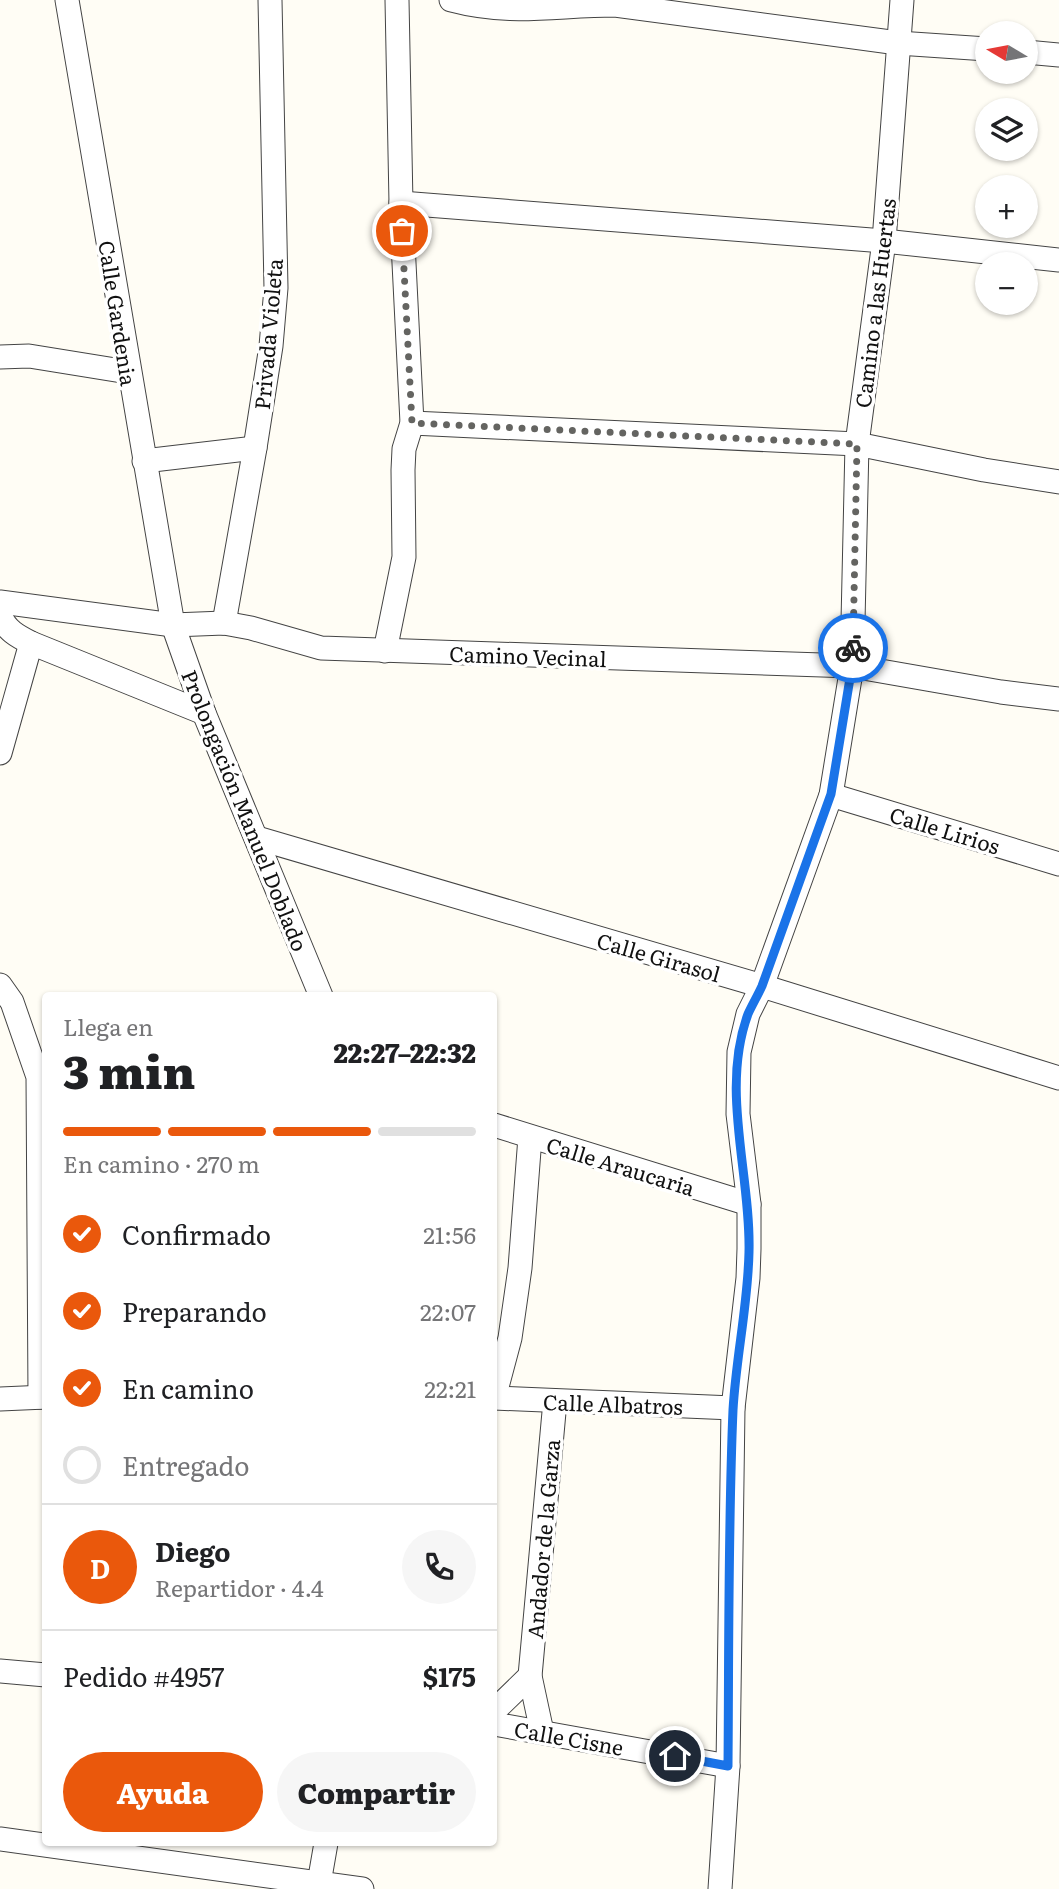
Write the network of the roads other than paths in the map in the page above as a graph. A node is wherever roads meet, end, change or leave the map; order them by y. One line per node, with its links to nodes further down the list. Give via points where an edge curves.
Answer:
1 (67, 0): 14 (street, Calle Gardenia)
2 (270, 0): 17 (street, Privada Violeta, via 276,288)
3 (397, 0): 10 (street)
4 (451, 0): 6 (street, via 509,10 615,5)
5 (902, 0): 6 (street, Camino a las Huertas)
6 (898, 43): 7 (street); 11 (street, Camino a las Huertas)
7 (975, 49)
8 (1038, 53): 9 (street)
9 (1059, 55)
10 (401, 203): 11 (street); 15 (street)
11 (884, 241): 12 (street); 16 (street, Camino a las Huertas)
12 (1059, 260)
13 (0, 357): 14 (street, via 29,356)
14 (128, 372): 18 (street, Calle Gardenia)
15 (412, 423): 16 (street); 25 (street, via 404,449 404,557)
16 (857, 444): 19 (street); 26 (street, Camino a las Huertas)
17 (255, 448): 18 (street); 22 (street, Privada Violeta)
18 (144, 461): 23 (street, Calle Gardenia)
19 (1059, 482)
20 (0, 602): 23 (street, Camino Vecinal)
21 (0, 615): 24 (street, via 15,635)
22 (224, 622): 23 (street, Camino Vecinal); 25 (street, Camino Vecinal, via 321,648)
23 (173, 625): 28 (street, Prolongación Manuel Doblado)
24 (31, 643): 28 (street); 29 (street)
25 (385, 651): 26 (street, Camino Vecinal)
26 (852, 666): 27 (street, Camino Vecinal); 30 (street, Camino a las Huertas)
27 (1059, 699)
28 (205, 713): 31 (street, Prolongación Manuel Doblado)
29 (0, 753)
30 (831, 794): 32 (street, Calle Lirios); 34 (street, Camino a las Huertas)
31 (257, 838): 34 (street, Calle Girasol); 35 (street, Prolongación Manuel Doblado)
32 (1059, 864)
33 (0, 985): 40 (street, via 12,1002 38,1077)
34 (762, 986): 36 (street, Calle Girasol); 39 (street, Camino a las Huertas, via 748,1014 739,1052 738,1114)
35 (319, 992)
36 (1059, 1078)
37 (497, 1126): 38 (street, Calle Araucaria)
38 (530, 1137): 39 (street, Calle Araucaria); 41 (street, via 520,1268)
39 (749, 1204): 46 (street, Camino a las Huertas, via 748,1278)
40 (42, 1247)
41 (497, 1387)
42 (42, 1397): 44 (street)
43 (497, 1398): 45 (street, Calle Albatros)
44 (0, 1399)
45 (555, 1401): 46 (street, Calle Albatros); 49 (street, Andador de la Garza)
46 (733, 1408): 53 (street, Camino a las Huertas)
47 (0, 1671): 48 (street)
48 (42, 1675)
49 (530, 1676): 50 (street); 52 (street, Andador de la Garza)
50 (497, 1709)
51 (497, 1724): 52 (street, Calle Cisne)
52 (542, 1732): 53 (street, Calle Cisne)
53 (728, 1766): 60 (street, Camino a las Huertas)
54 (0, 1839): 55 (street)
55 (42, 1845)
56 (48, 1846): 58 (street)
57 (326, 1846): 58 (street)
58 (319, 1886): 59 (street)
59 (362, 1889)
60 (720, 1889)

